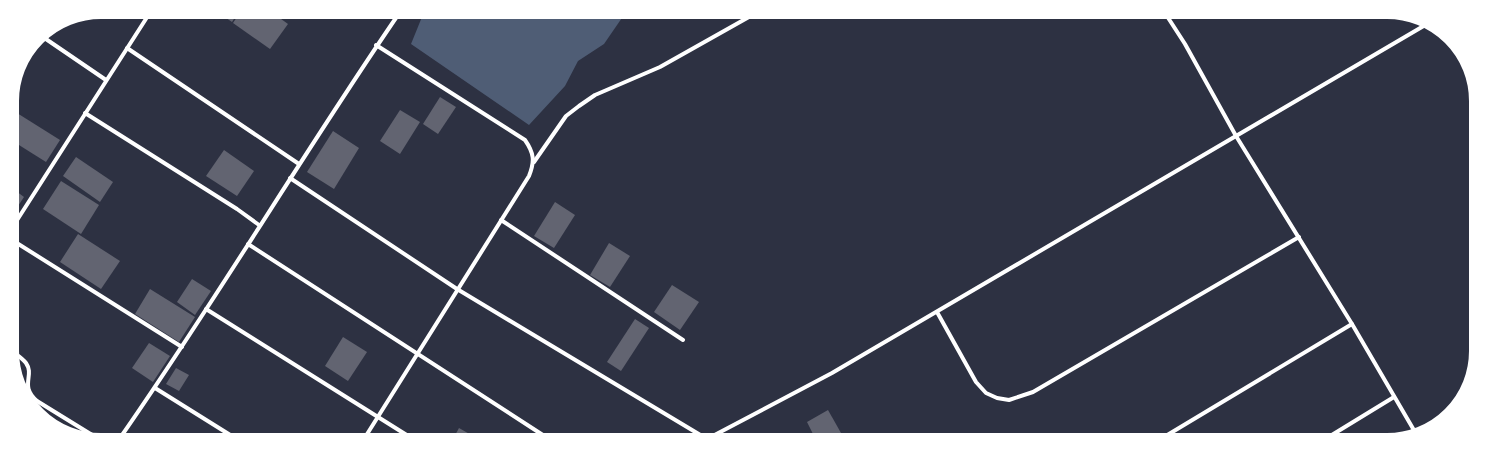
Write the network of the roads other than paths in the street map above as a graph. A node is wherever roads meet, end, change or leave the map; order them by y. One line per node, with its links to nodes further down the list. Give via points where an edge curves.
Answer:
1 (146, 18): 8 (street)
2 (396, 18): 7 (street)
3 (746, 18): 12 (street, via 660,67 595,96 579,106 566,116)
4 (1168, 18): 11 (street)
5 (1423, 26): 11 (street)
6 (46, 39): 9 (street)
7 (376, 46): 12 (street, via 525,140 532,149); 13 (street)
8 (128, 48): 9 (street); 13 (street)
9 (106, 80): 10 (street)
10 (85, 113): 15 (street); 17 (street)
11 (1236, 136): 18 (street); 23 (street)
12 (534, 163): 16 (street, via 529,176)
13 (299, 164): 14 (street)
14 (290, 178): 17 (street); 21 (street)
15 (18, 219)
16 (501, 220): 21 (street); 25 (street)
17 (259, 225): 20 (street)
18 (1299, 237): 23 (street, via 1033,392 1009,400 997,398 986,392 976,382); 24 (street)
19 (18, 244): 26 (street)
20 (248, 244): 22 (street); 27 (street)
21 (457, 290): 27 (street); 41 (street)
22 (206, 309): 26 (street); 33 (street)
23 (937, 312): 42 (street, via 832,373)
24 (1352, 324): 32 (street); 43 (street)
25 (683, 340)
26 (182, 347): 30 (street)
27 (418, 354): 33 (street); 40 (street)
28 (18, 356): 29 (street, via 26,363 28,370)
29 (27, 388)
30 (155, 388): 36 (street); 37 (street)
31 (32, 396): 35 (street)
32 (1394, 398): 34 (street); 44 (street)
33 (378, 416): 38 (street); 39 (street)
34 (1413, 430)
35 (88, 433)
36 (123, 434)
37 (229, 434)
38 (367, 434)
39 (405, 434)
40 (541, 434)
41 (699, 434)
42 (716, 434)
43 (1169, 434)
44 (1334, 434)

